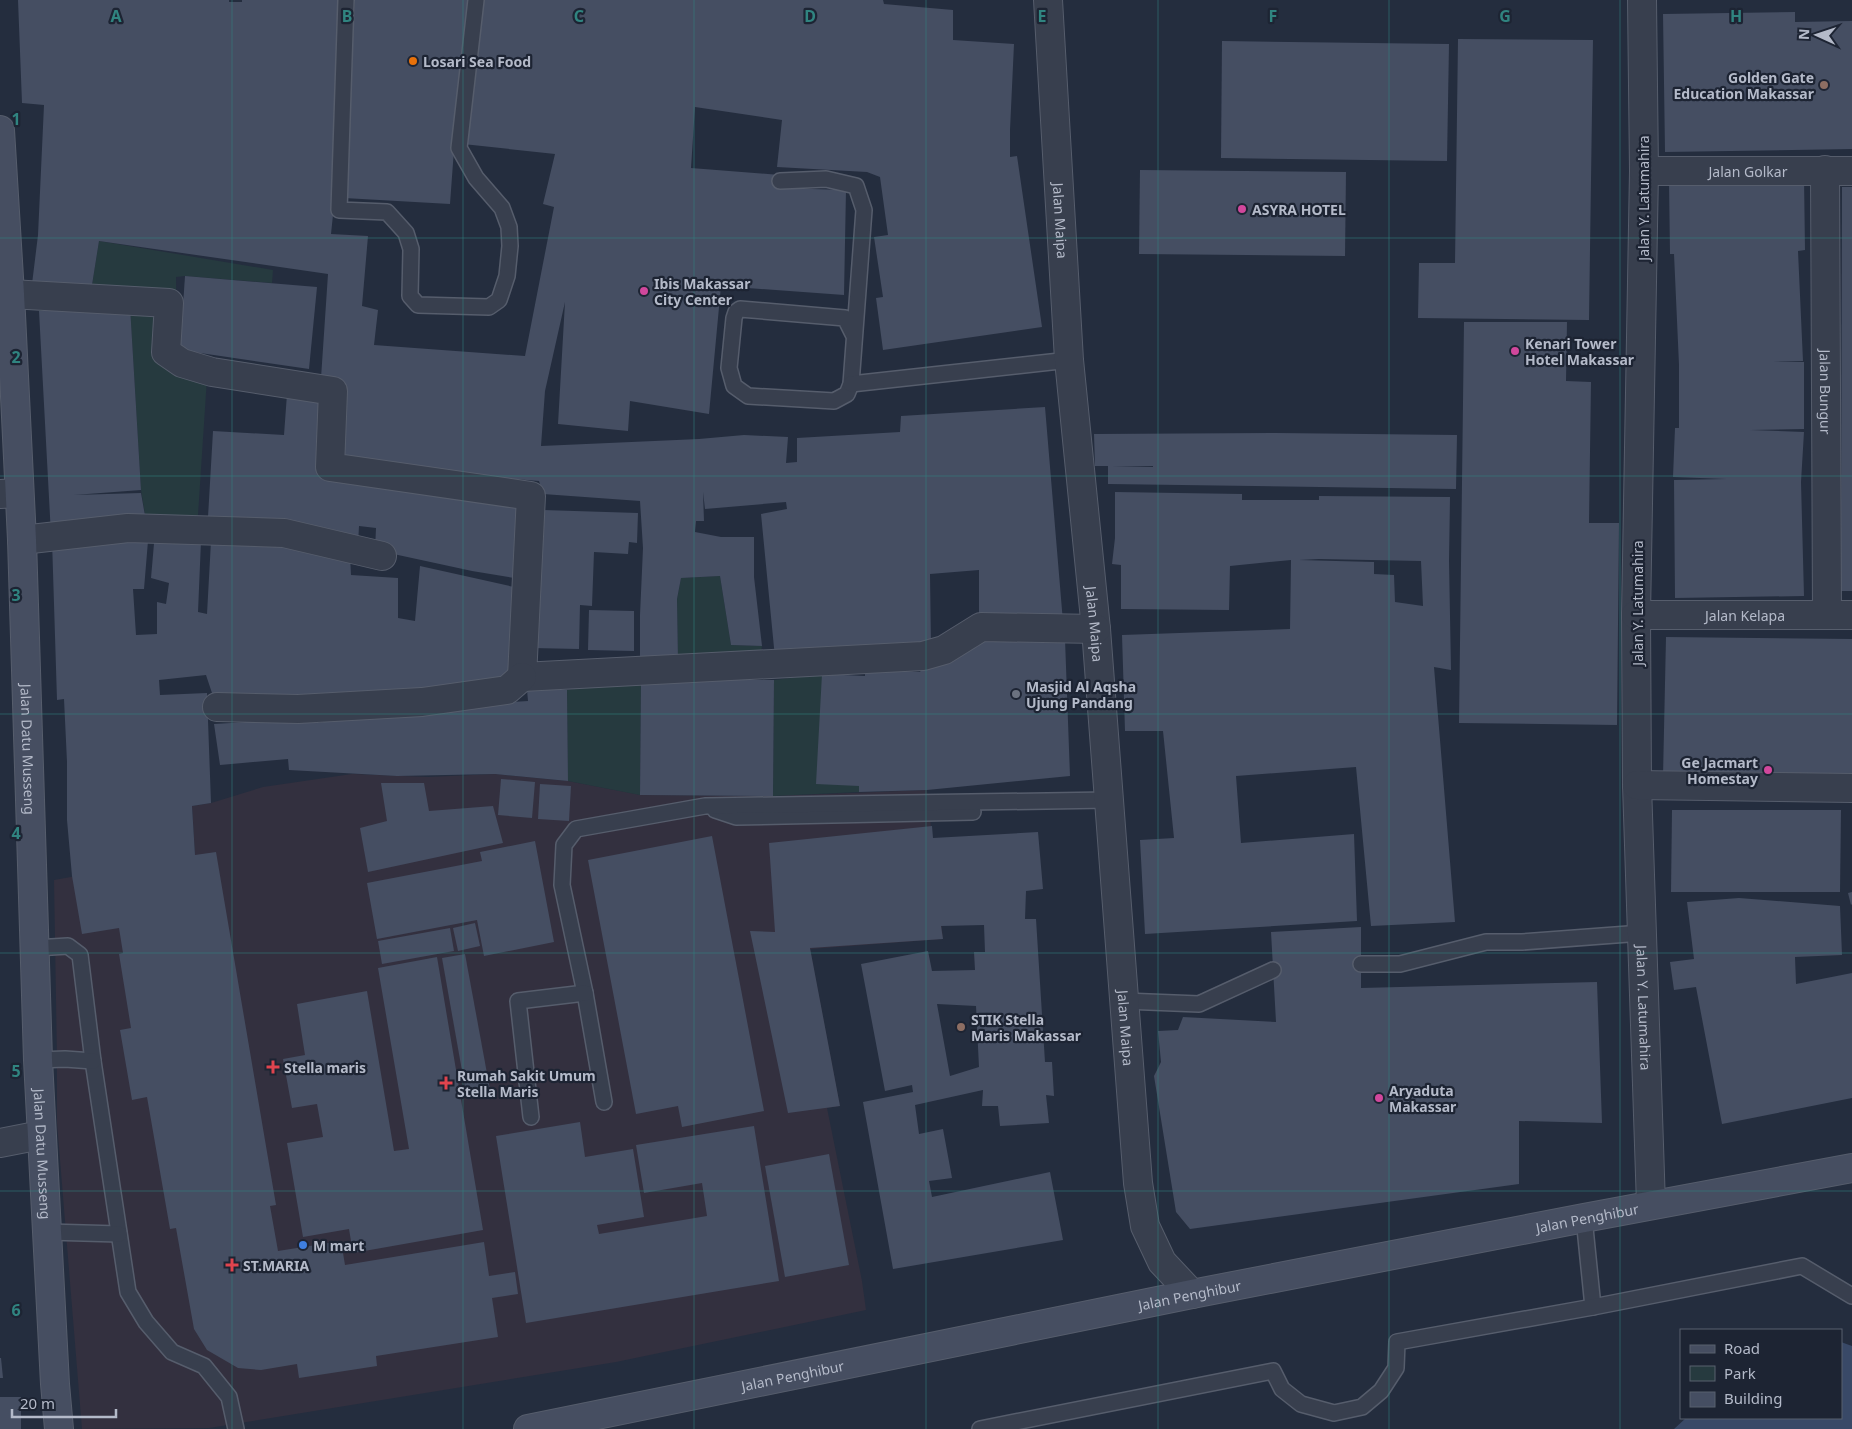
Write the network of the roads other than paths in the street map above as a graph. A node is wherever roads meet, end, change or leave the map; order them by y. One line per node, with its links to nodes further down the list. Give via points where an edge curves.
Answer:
1 (346, 0): 2 (lane, via 339,210 387,212 406,233 411,249 410,296 418,305 489,307 499,300 507,276 510,246 509,227 502,208 476,178 459,148)
2 (476, 0)
3 (1048, 0): 12 (street, Jalan Maipa)
4 (1642, 0): 7 (street, Jalan Y. Latumahira)
5 (0, 130): 10 (main road, Jalan Datu Musseng)
6 (1825, 170): 7 (street, Jalan Golkar); 8 (street, Jalan Golkar); 17 (street, Jalan Bungur)
7 (1644, 171): 18 (street, Jalan Y. Latumahira)
8 (1852, 171)
9 (780, 181): 11 (lane, via 826,179 856,186 864,210)
10 (10, 294): 14 (main road, Jalan Datu Musseng); 20 (street, via 169,303 166,352 182,363 212,372 333,391 330,467 531,496)
11 (854, 336): 13 (lane); 13 (lane, via 845,318 740,309 734,318 729,368 734,386 748,396 834,401 847,394)
12 (1068, 360): 13 (lane); 19 (street, Jalan Maipa)
13 (851, 384)
14 (10, 494): 15 (main road, Jalan Datu Musseng)
15 (22, 540): 16 (street, via 128,528 284,533); 26 (main road, Jalan Datu Musseng)
16 (382, 556)
17 (1839, 614): 18 (street, Jalan Kelapa)
18 (1636, 615): 22 (street, Jalan Y. Latumahira)
19 (1096, 629): 20 (street, via 981,627 944,650 924,656); 24 (street, Jalan Maipa)
20 (522, 678): 21 (street, via 507,690 422,702 298,709)
21 (217, 708)
22 (1637, 785): 23 (street); 25 (street, Jalan Y. Latumahira)
23 (1852, 788)
24 (1109, 805): 29 (lane, via 736,817 705,806 576,829 564,845 562,885); 30 (street, Jalan Maipa)
25 (1642, 933): 27 (lane, via 1486,942 1400,964); 38 (street, Jalan Y. Latumahira)
26 (35, 948): 31 (main road, Jalan Datu Musseng); 32 (lane, via 68,946 80,955)
27 (1361, 964)
28 (1273, 970): 30 (lane, via 1199,1004)
29 (585, 993): 33 (lane); 34 (lane, via 518,1001)
30 (1124, 1001): 42 (street, Jalan Maipa, via 1138,1183 1145,1226 1162,1262)
31 (38, 1060): 32 (lane); 35 (main road, Jalan Datu Musseng)
32 (94, 1061): 41 (lane)
33 (604, 1102)
34 (531, 1117)
35 (42, 1135): 36 (street); 40 (main road, Jalan Datu Musseng)
36 (0, 1143)
37 (1852, 1168): 38 (main road, Jalan Penghibur)
38 (1651, 1205): 39 (main road, Jalan Penghibur)
39 (1584, 1218): 42 (main road, Jalan Penghibur); 44 (lane)
40 (48, 1232): 41 (lane); 45 (main road, Jalan Datu Musseng)
41 (119, 1234): 46 (lane, via 128,1292 146,1322 172,1352 204,1366 229,1397)
42 (1192, 1294): 47 (main road, Jalan Penghibur)
43 (1852, 1296): 44 (lane, via 1802,1266)
44 (1593, 1307): 48 (lane, via 1397,1342 1396,1368 1381,1391 1362,1407 1334,1413 1301,1404 1282,1389 1273,1371)
45 (59, 1429)
46 (236, 1429)
47 (528, 1429)
48 (980, 1429)

